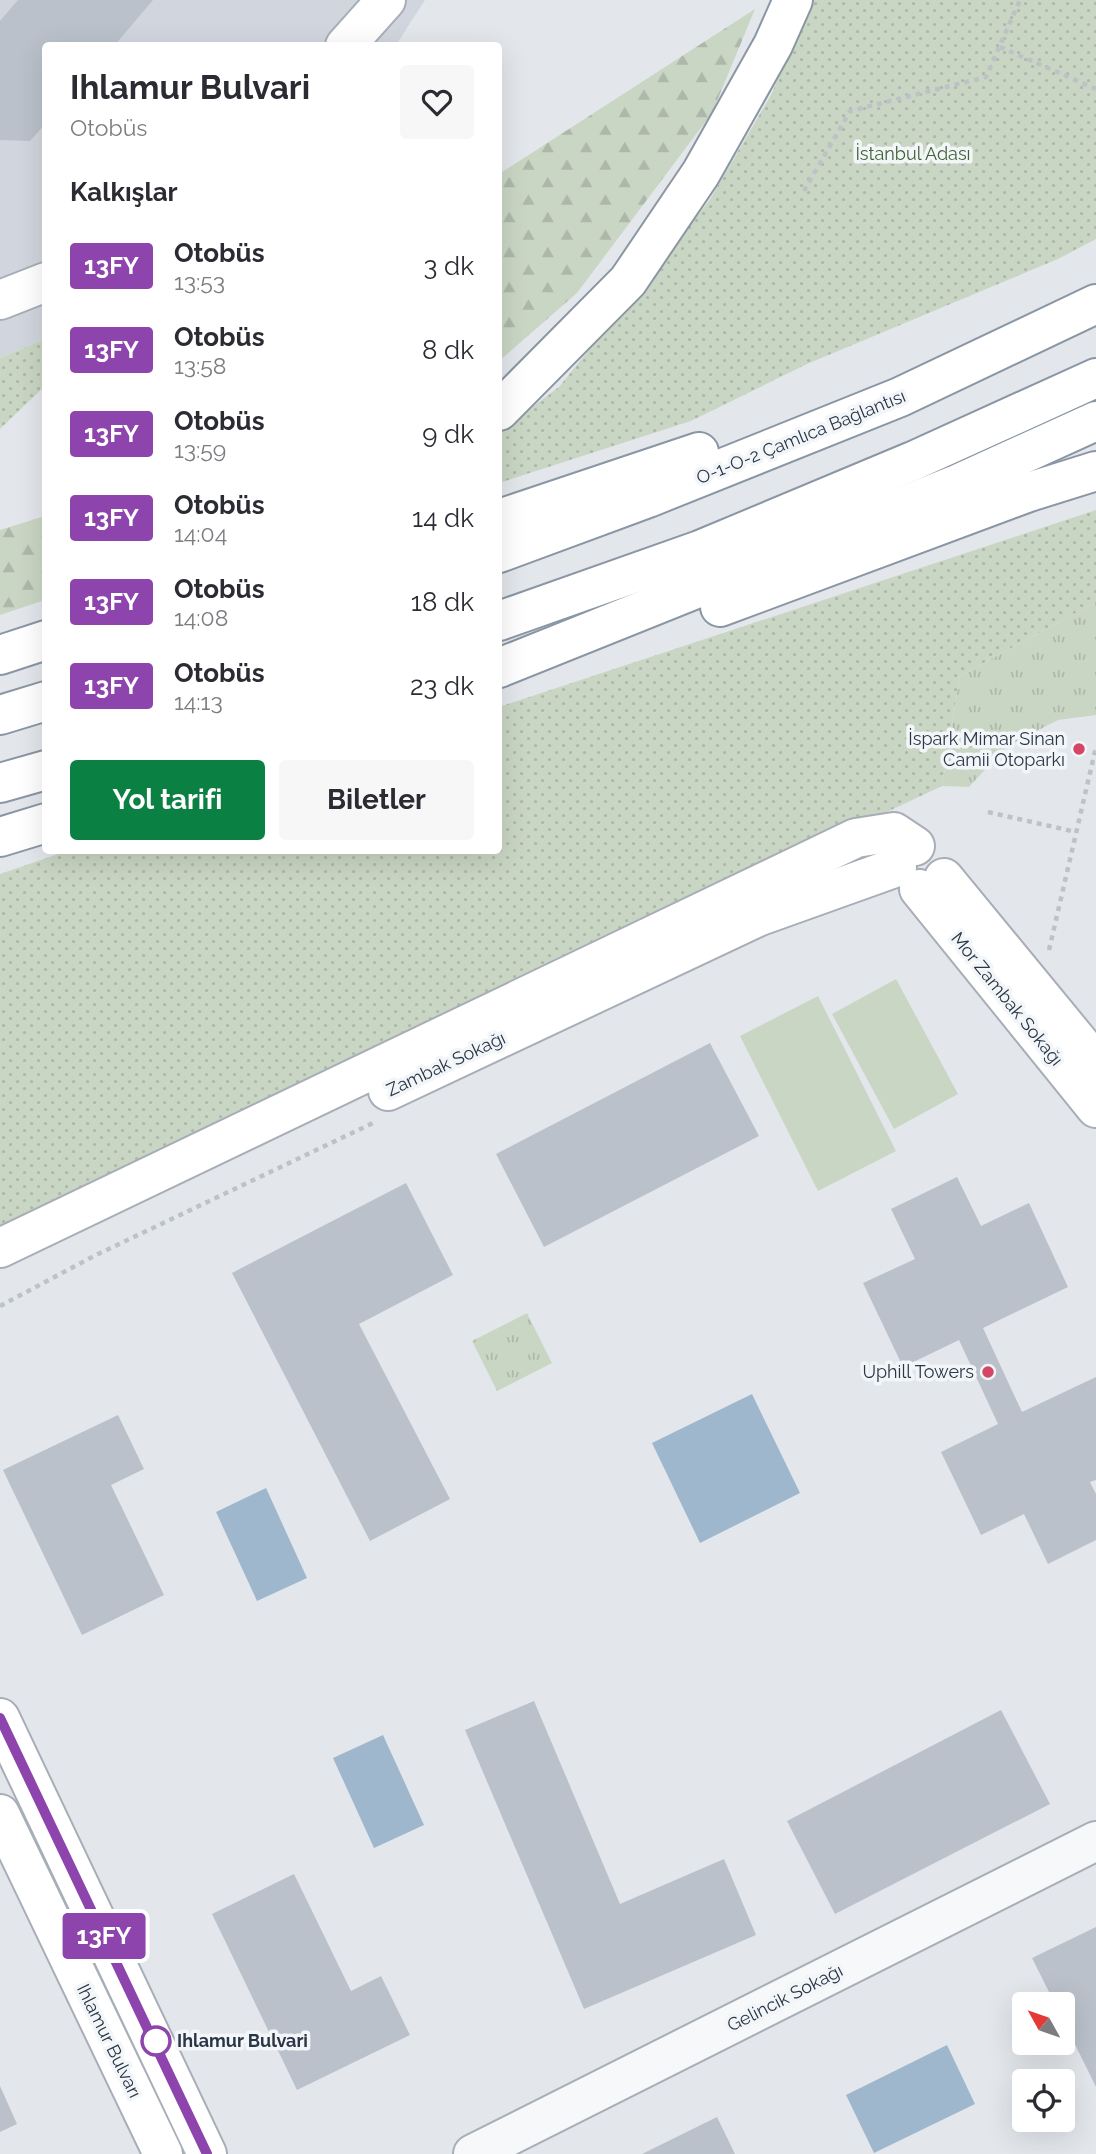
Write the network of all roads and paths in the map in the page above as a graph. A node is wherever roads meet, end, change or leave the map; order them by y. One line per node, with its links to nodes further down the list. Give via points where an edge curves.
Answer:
1 (386, 0): 4 (main road)
2 (793, 0): 13 (main road, via 774,45 701,173 628,281)
3 (1020, 0): 5 (path)
4 (349, 42)
5 (1000, 47): 6 (path); 7 (path, via 986,78 850,111)
6 (1096, 89)
7 (804, 191)
8 (42, 284): 10 (main road)
9 (1096, 298): 16 (main road, via 748,435)
10 (0, 300)
11 (1096, 304): 17 (main road, O-1-O-2 Çamlıca Bağlantısı, via 900,397)
12 (1096, 378): 18 (main road, via 700,550)
13 (502, 408)
14 (1096, 421): 22 (main road, via 955,485)
15 (1096, 471): 24 (main road, via 679,622)
16 (502, 518)
17 (502, 552)
18 (502, 620)
19 (42, 641): 20 (main road)
20 (0, 655)
21 (42, 658): 23 (main road)
22 (502, 667)
23 (0, 670)
24 (502, 680)
25 (42, 702): 26 (main road)
26 (0, 715)
27 (1096, 747): 32 (path)
28 (42, 771): 29 (main road)
29 (0, 783)
30 (988, 813): 32 (path)
31 (42, 824): 33 (main road)
32 (1076, 832): 35 (path)
33 (0, 837)
34 (918, 869): 35 (main road, Mor Zambak Sokağı); 37 (main road, Mor Zambak Sokağı); 39 (main road, via 894,832 856,838); 40 (main road, Zambak Sokağı, via 761,916)
35 (1039, 993): 36 (main road, Mor Zambak Sokağı)
36 (1096, 1063)
37 (1096, 1108)
38 (380, 1120): 41 (path, via 94,1256)
39 (0, 1248)
40 (0, 1274)
41 (0, 1306)
42 (0, 1718): 46 (main road)
43 (0, 1814): 45 (main road, Ihlamur Bulvarı)
44 (1096, 1841): 47 (street, Gelincik Sokağı)
45 (163, 2154)
46 (207, 2154)
47 (473, 2154)

